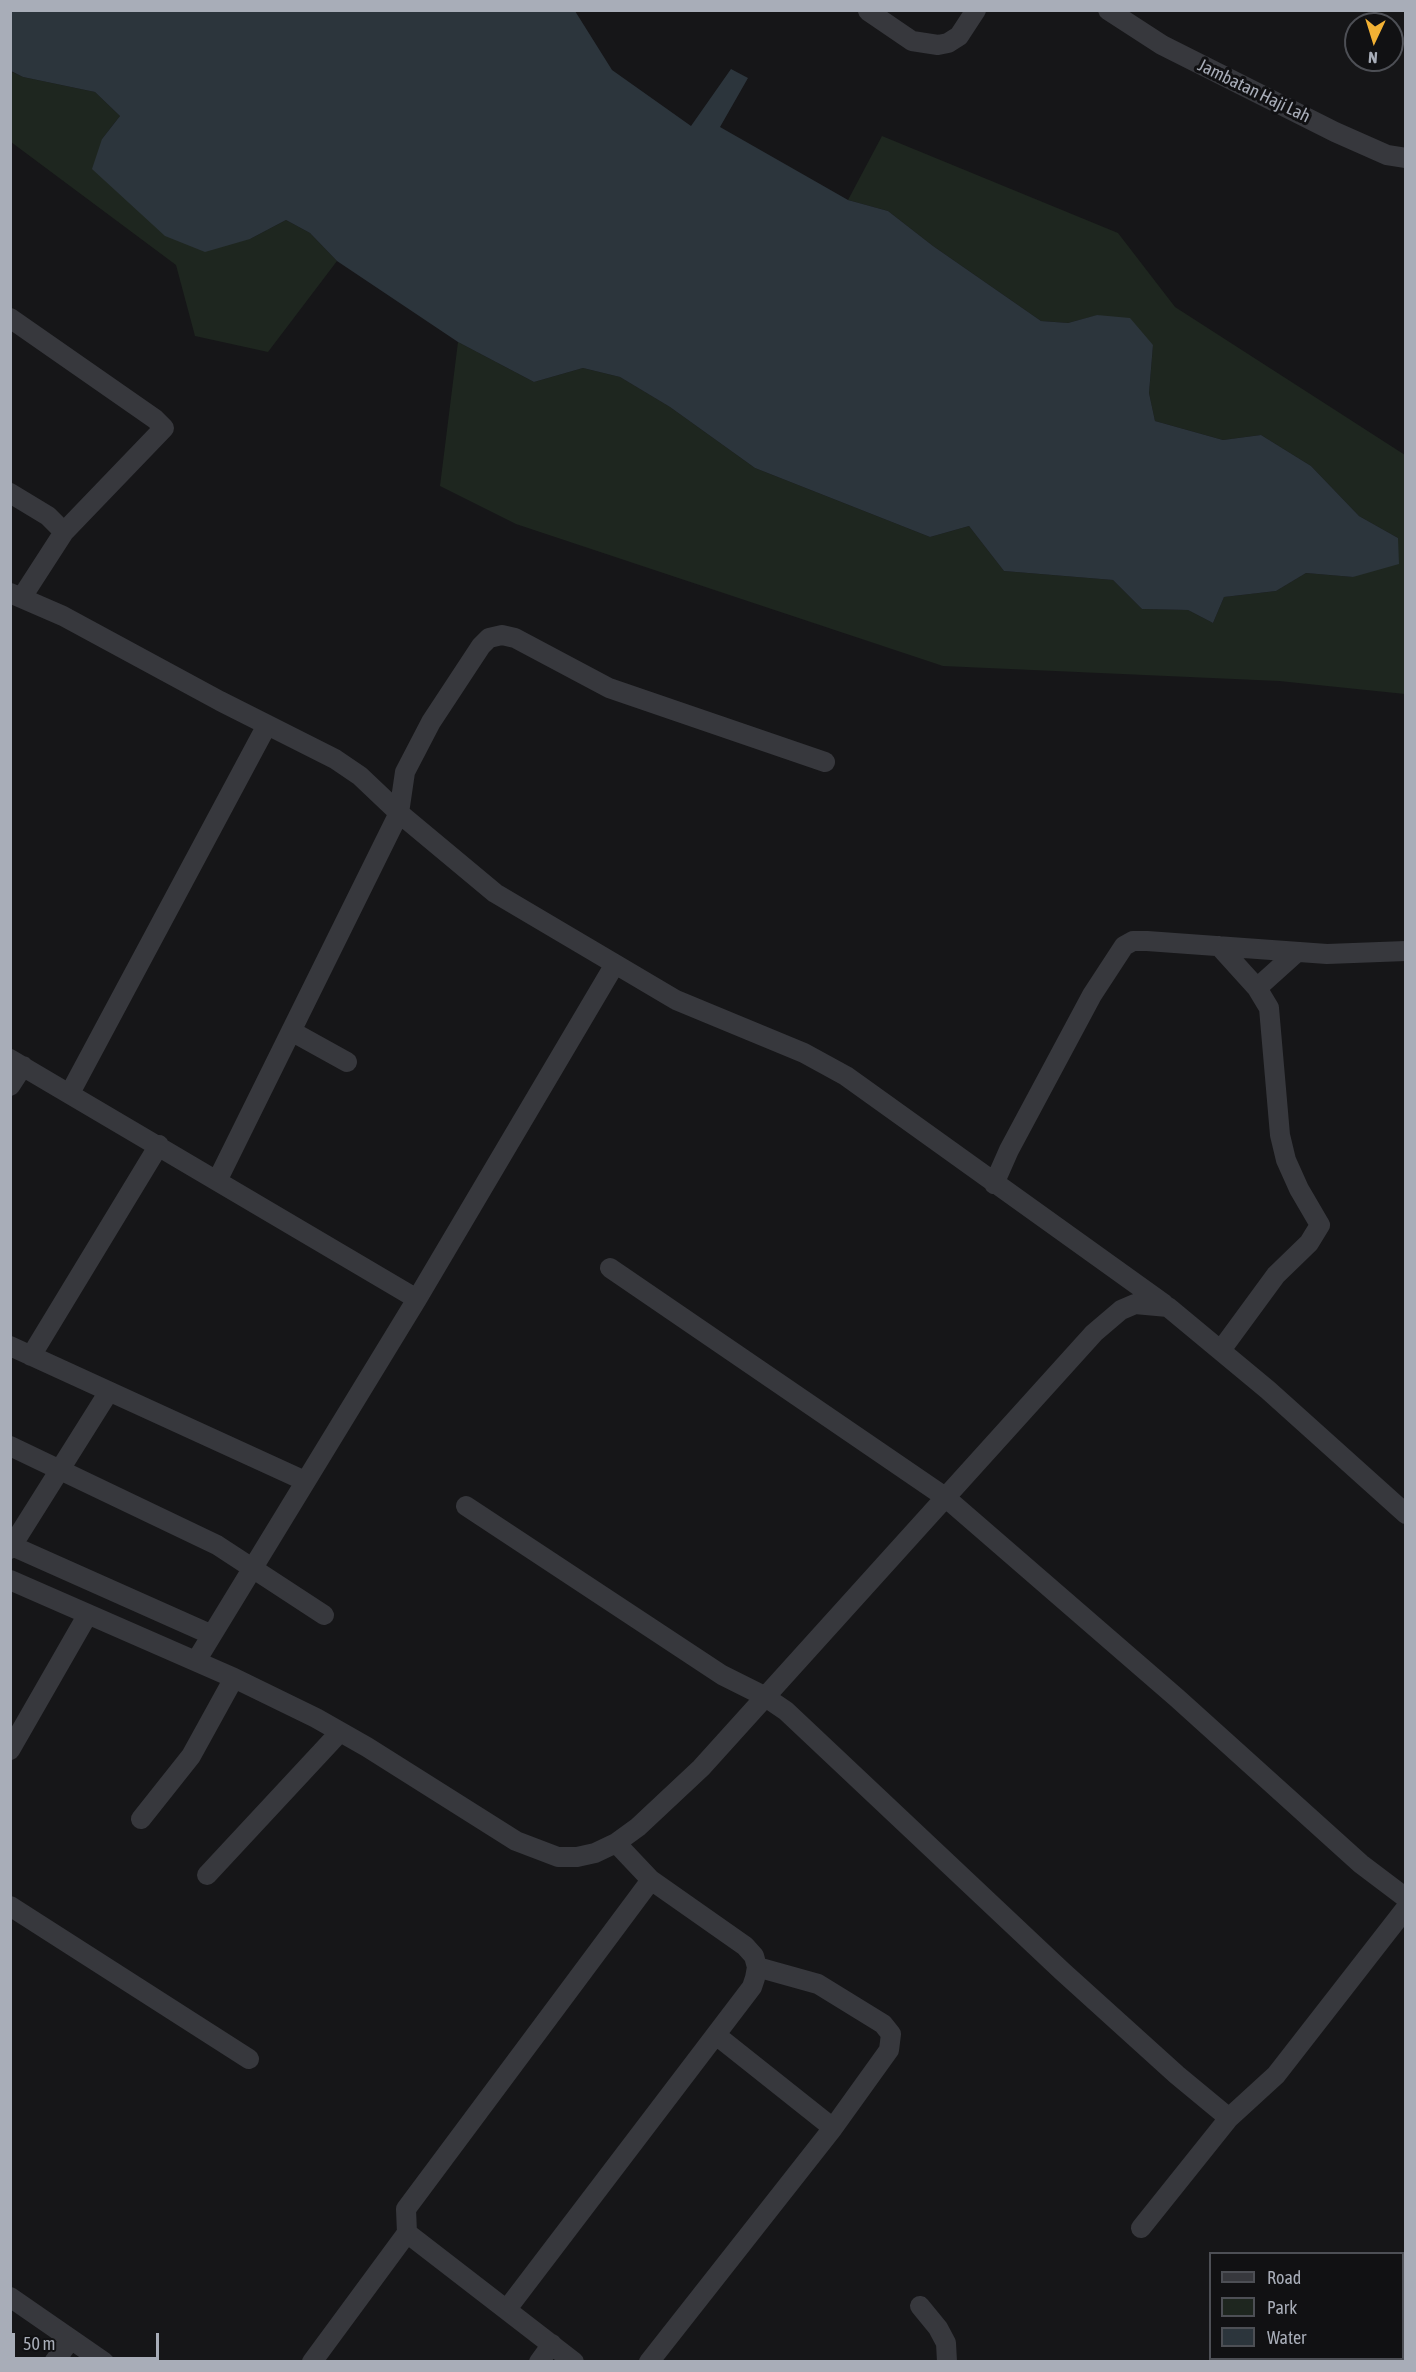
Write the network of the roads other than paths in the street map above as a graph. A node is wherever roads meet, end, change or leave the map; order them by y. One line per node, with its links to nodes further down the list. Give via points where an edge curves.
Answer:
1 (976, 10): 3 (street, via 959,36 938,45 912,41)
2 (1108, 10): 4 (street, Jambatan Haji Lah, via 1162,45 1335,132 1387,155)
3 (868, 11)
4 (1406, 158)
5 (10, 318): 7 (street, via 164,428)
6 (10, 493): 7 (street, via 48,516)
7 (64, 532): 8 (street)
8 (16, 595): 9 (street)
9 (267, 725): 11 (street, via 335,759 360,776); 21 (street)
10 (825, 762): 11 (street, via 609,688 515,638 502,635 489,638 481,646 431,722 405,772)
11 (399, 813): 15 (street, via 495,893); 17 (street)
12 (1219, 946): 14 (street); 16 (street); 24 (street, via 1147,941 1124,946 1092,995)
13 (1406, 951): 14 (street)
14 (1297, 952): 16 (street)
15 (615, 964): 24 (street, via 676,1000 804,1053 846,1076); 26 (street)
16 (1257, 988): 29 (street, via 1269,1008 1276,1101 1286,1160 1320,1225 1309,1243 1276,1275)
17 (291, 1031): 19 (street); 23 (street)
18 (17, 1062): 20 (street); 21 (street)
19 (347, 1062)
20 (10, 1086)
21 (70, 1093): 22 (street)
22 (159, 1144): 23 (street); 30 (street)
23 (218, 1179): 26 (street)
24 (994, 1184): 27 (street)
25 (610, 1268): 35 (street)
26 (417, 1299): 34 (street)
27 (1168, 1307): 29 (street); 35 (street, via 1135,1305 1105,1321)
28 (10, 1346): 30 (street)
29 (1221, 1350): 37 (street)
30 (31, 1356): 31 (street)
31 (108, 1393): 33 (street); 34 (street)
32 (10, 1446): 33 (street)
33 (60, 1470): 38 (street); 39 (street, via 217,1545)
34 (305, 1481): 39 (street)
35 (945, 1497): 46 (street); 53 (street, via 1362,1864)
36 (466, 1506): 46 (street, via 722,1676)
37 (1406, 1514)
38 (11, 1547): 43 (street)
39 (251, 1569): 42 (street); 43 (street)
40 (10, 1580): 41 (street)
41 (88, 1614): 44 (street); 48 (street)
42 (324, 1615)
43 (212, 1635): 44 (street)
44 (196, 1661): 45 (street)
45 (234, 1678): 47 (street); 49 (street, via 191,1756)
46 (764, 1696): 50 (street, via 662,1807); 59 (street, via 809,1732 1062,1971)
47 (340, 1732): 50 (street, via 516,1841 540,1851 558,1857 577,1857); 51 (street)
48 (10, 1750)
49 (141, 1819)
50 (616, 1843): 52 (street)
51 (207, 1875)
52 (651, 1880): 56 (street, via 744,1946 754,1956); 62 (street, via 406,2209)
53 (1406, 1898)
54 (10, 1906): 58 (street)
55 (1406, 1908): 59 (street, via 1276,2075)
56 (757, 1967): 57 (street, via 752,1987); 60 (street, via 818,1984 883,2024 891,2034 889,2050)
57 (716, 2035): 60 (street); 65 (street)
58 (249, 2059)
59 (1229, 2118): 61 (street)
60 (833, 2128): 73 (street)
61 (1141, 2228)
62 (407, 2233): 65 (street); 70 (street)
63 (10, 2296): 66 (street)
64 (920, 2306): 74 (street, via 946,2343)
65 (507, 2309): 67 (street)
66 (71, 2339): 68 (street); 69 (street)
67 (552, 2344): 71 (street); 72 (street)
68 (54, 2361)
69 (104, 2361)
70 (312, 2361)
71 (539, 2361)
72 (574, 2361)
73 (649, 2361)
74 (947, 2361)

